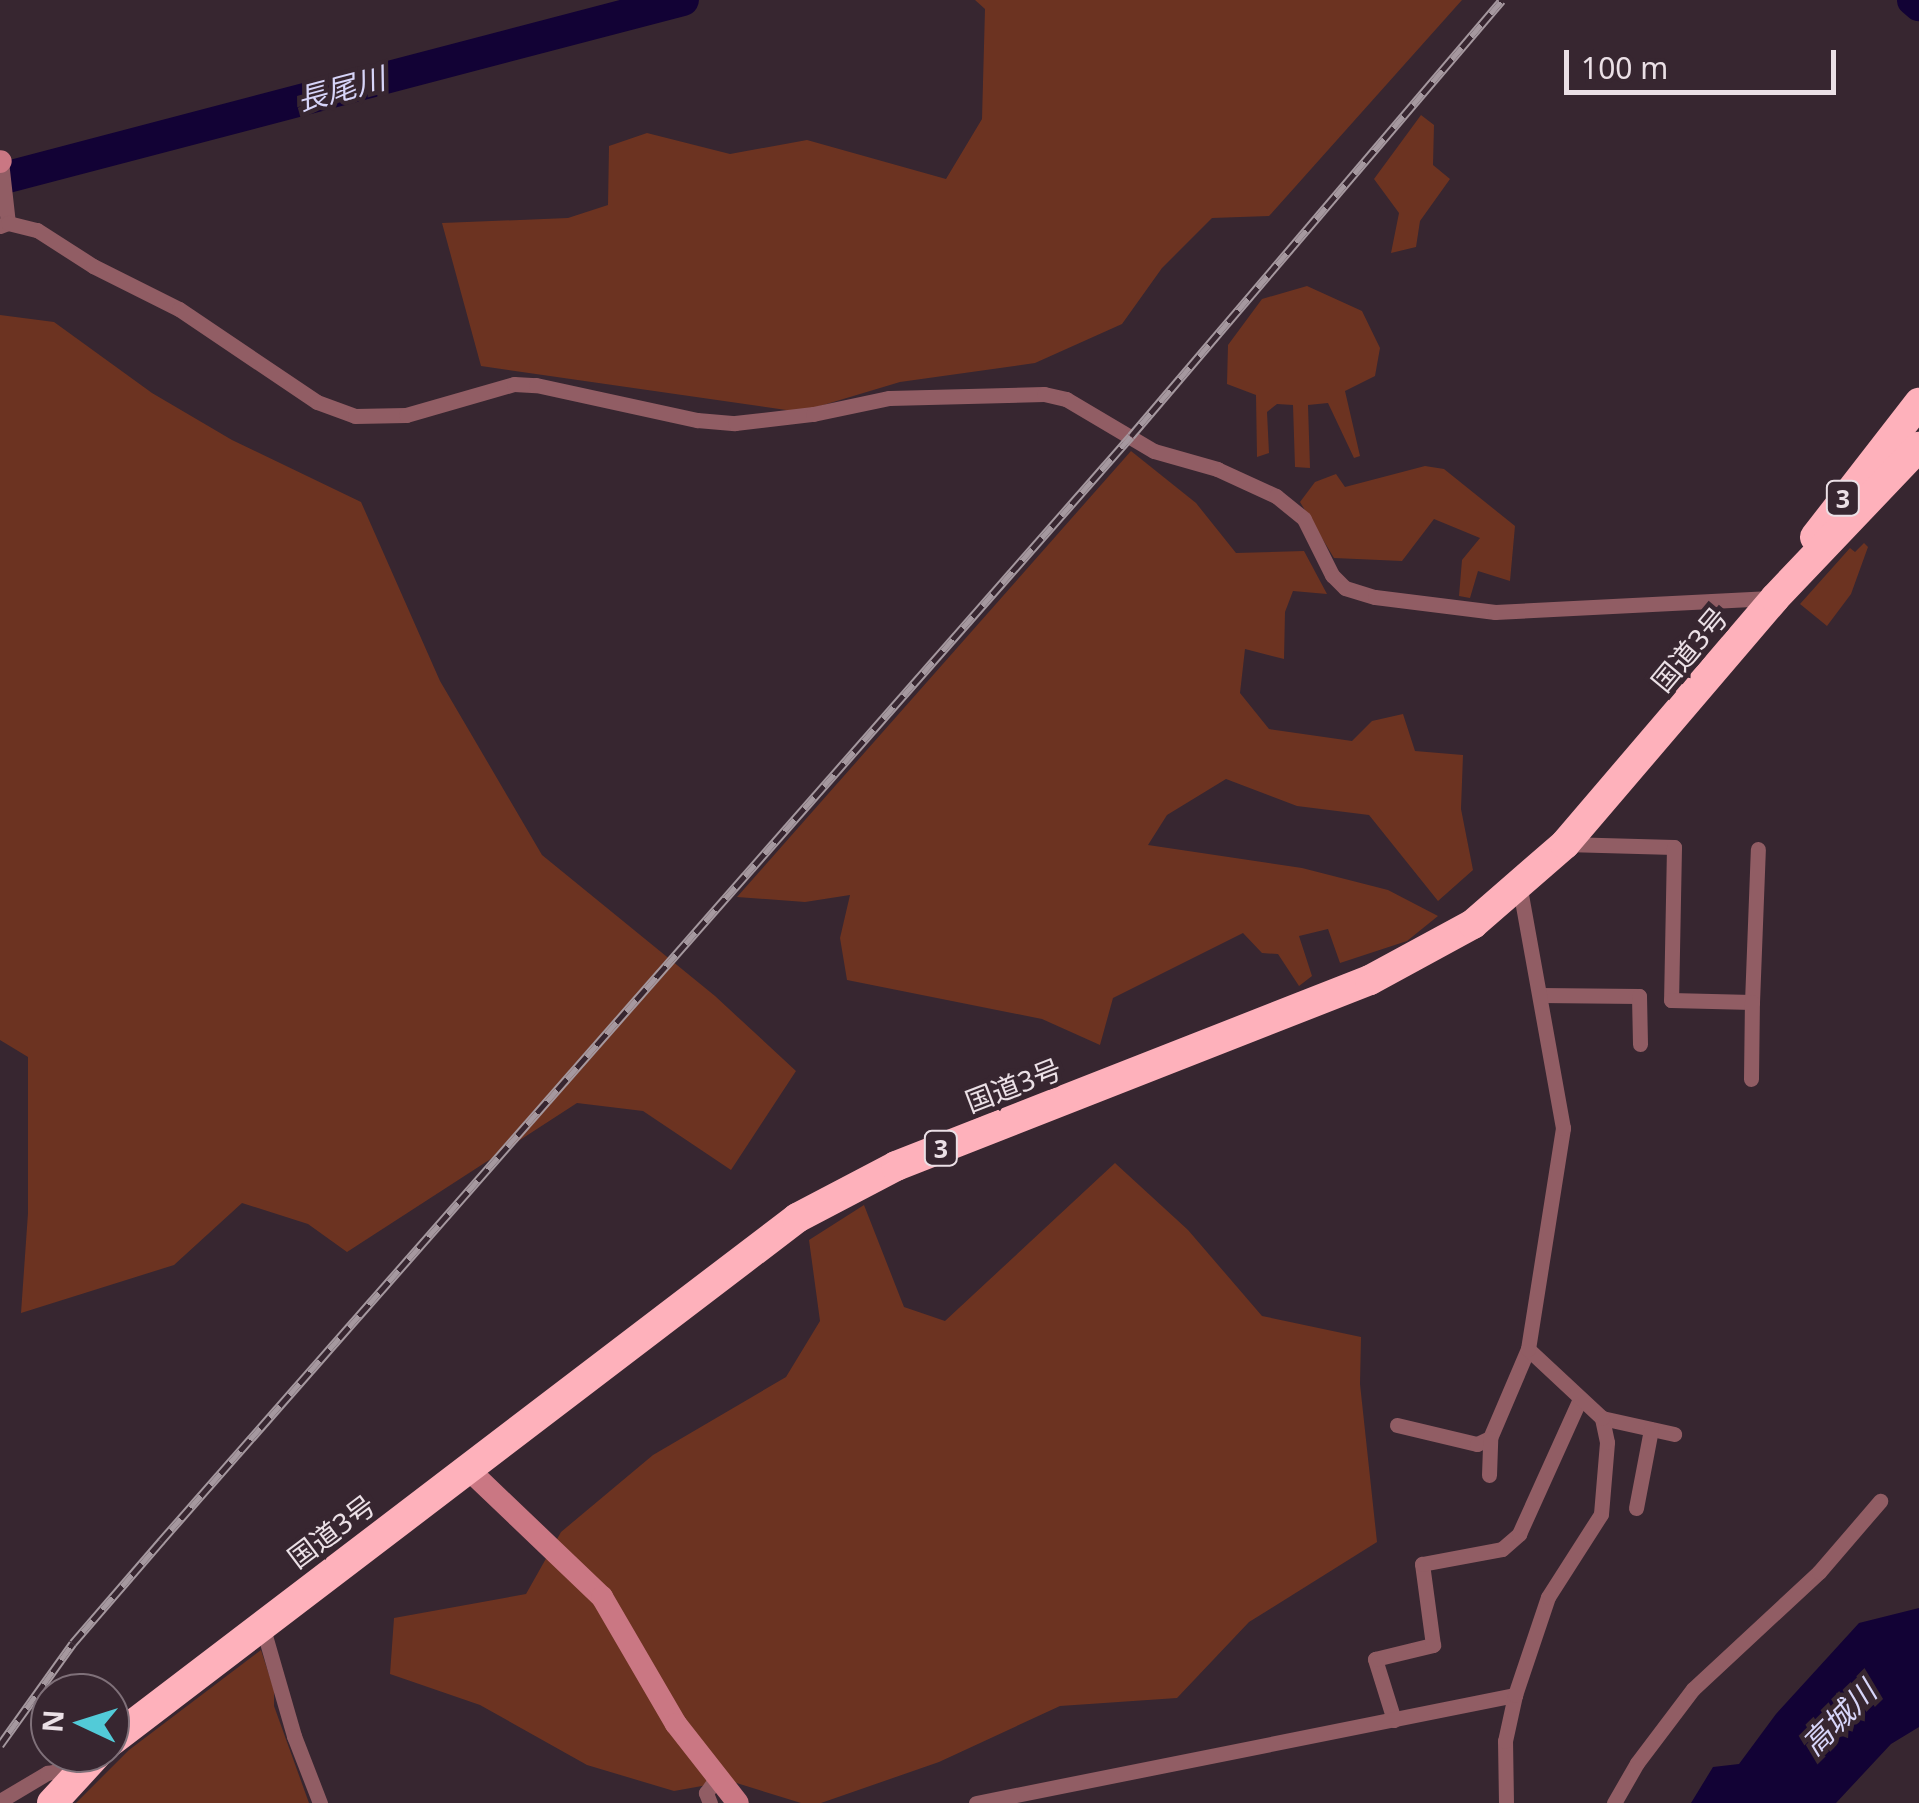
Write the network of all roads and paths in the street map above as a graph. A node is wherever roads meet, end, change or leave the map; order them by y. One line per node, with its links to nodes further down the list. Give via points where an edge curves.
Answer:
1 (1, 164): 2 (street)
2 (4, 224): 5 (street, via 58,241 179,309 317,402 355,416 406,414 514,384 735,423 889,398 1044,394 1066,399 1154,451 1276,496 1304,520 1332,575 1345,588 1375,598 1495,612)
3 (1919, 403): 5 (highway, 国道3号 / 3)
4 (1919, 447): 5 (highway, 国道3号 / 3)
5 (1775, 598): 6 (highway, 国道3号 / 3)
6 (1566, 844): 8 (highway, 国道3号 / 3); 10 (street, via 1674,847 1671,1000)
7 (1758, 848): 10 (street)
8 (1520, 888): 9 (street); 20 (highway, 国道3号 / 3, via 1436,948 1370,980 896,1166 834,1197 763,1241)
9 (1540, 994): 11 (street, via 1640,996); 13 (street, via 1563,1128)
10 (1752, 1002): 12 (street)
11 (1640, 1044)
12 (1752, 1079)
13 (1528, 1349): 14 (street); 19 (street)
14 (1580, 1399): 15 (street); 26 (street, via 1519,1534 1502,1549 1422,1564 1433,1644 1375,1659)
15 (1602, 1418): 17 (street); 25 (street, via 1607,1442 1601,1514 1548,1597)
16 (1397, 1426): 19 (street, via 1477,1444)
17 (1651, 1429): 18 (street); 23 (street)
18 (1674, 1434)
19 (1490, 1438): 21 (street)
20 (467, 1468): 24 (highway, 国道3号 / 3); 30 (street, via 602,1597 676,1724)
21 (1488, 1474)
22 (1880, 1500): 38 (street, via 1819,1572 1693,1690)
23 (1636, 1508)
24 (262, 1624): 27 (highway, 国道3号 / 3); 33 (street)
25 (1515, 1695): 26 (street); 37 (street, via 1506,1741)
26 (1394, 1720): 36 (street)
27 (130, 1726)
28 (45, 1773): 31 (street)
29 (79, 1773): 32 (highway)
30 (717, 1777): 34 (street, via 706,1793); 35 (street)
31 (0, 1801)
32 (52, 1803)
33 (320, 1803)
34 (710, 1803)
35 (738, 1803)
36 (976, 1803)
37 (1506, 1803)
38 (1614, 1803)

